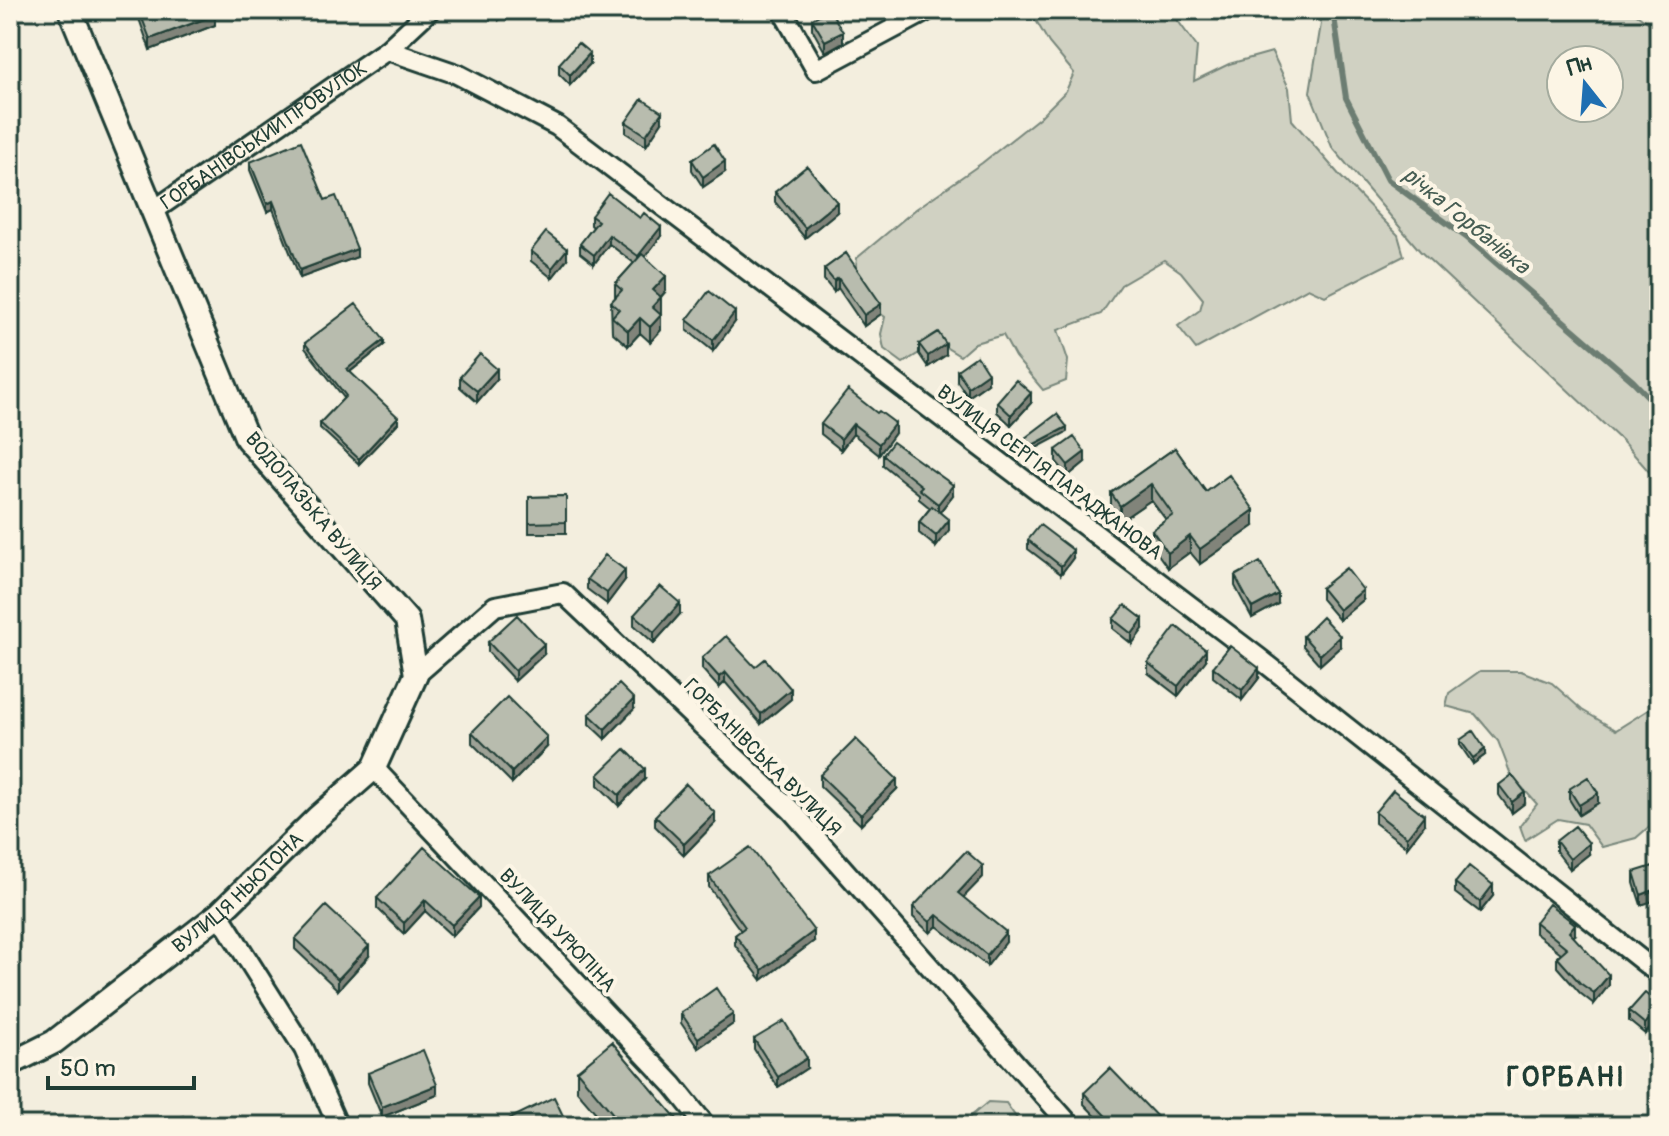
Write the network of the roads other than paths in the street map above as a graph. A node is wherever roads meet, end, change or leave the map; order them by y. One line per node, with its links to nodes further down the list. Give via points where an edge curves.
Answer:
1 (70, 10): 6 (street, ГОРБАНІВСЬКИЙ ПРОВУЛОК)
2 (430, 10): 5 (street, ГОРБАНІВСЬКИЙ ПРОВУЛОК)
3 (782, 10): 4 (street, via 816,70)
4 (925, 12)
5 (387, 50): 6 (street, ГОРБАНІВСЬКИЙ ПРОВУЛОК); 10 (street, ВУЛИЦЯ СЕРГІЯ ПАРАДЖАНОВА, via 457,74 557,126 1259,658)
6 (153, 211): 7 (street, ВОДОЛАЗЬКА ВУЛИЦЯ, via 247,439 407,620)
7 (416, 675): 8 (street, ВУЛИЦЯ НЬЮТОНА); 14 (street, ГОРБАНІВСЬКА ВУЛИЦЯ, via 495,606 563,593 792,811)
8 (374, 768): 9 (street, ВУЛИЦЯ НЬЮТОНА); 13 (street, ВУЛИЦЯ УРЮПІНА)
9 (219, 914): 11 (street, ВУЛИЦЯ НЬЮТОНА, via 54,1042); 12 (street, via 304,1049)
10 (1659, 974)
11 (10, 1064)
12 (338, 1126)
13 (706, 1126)
14 (1071, 1126)

